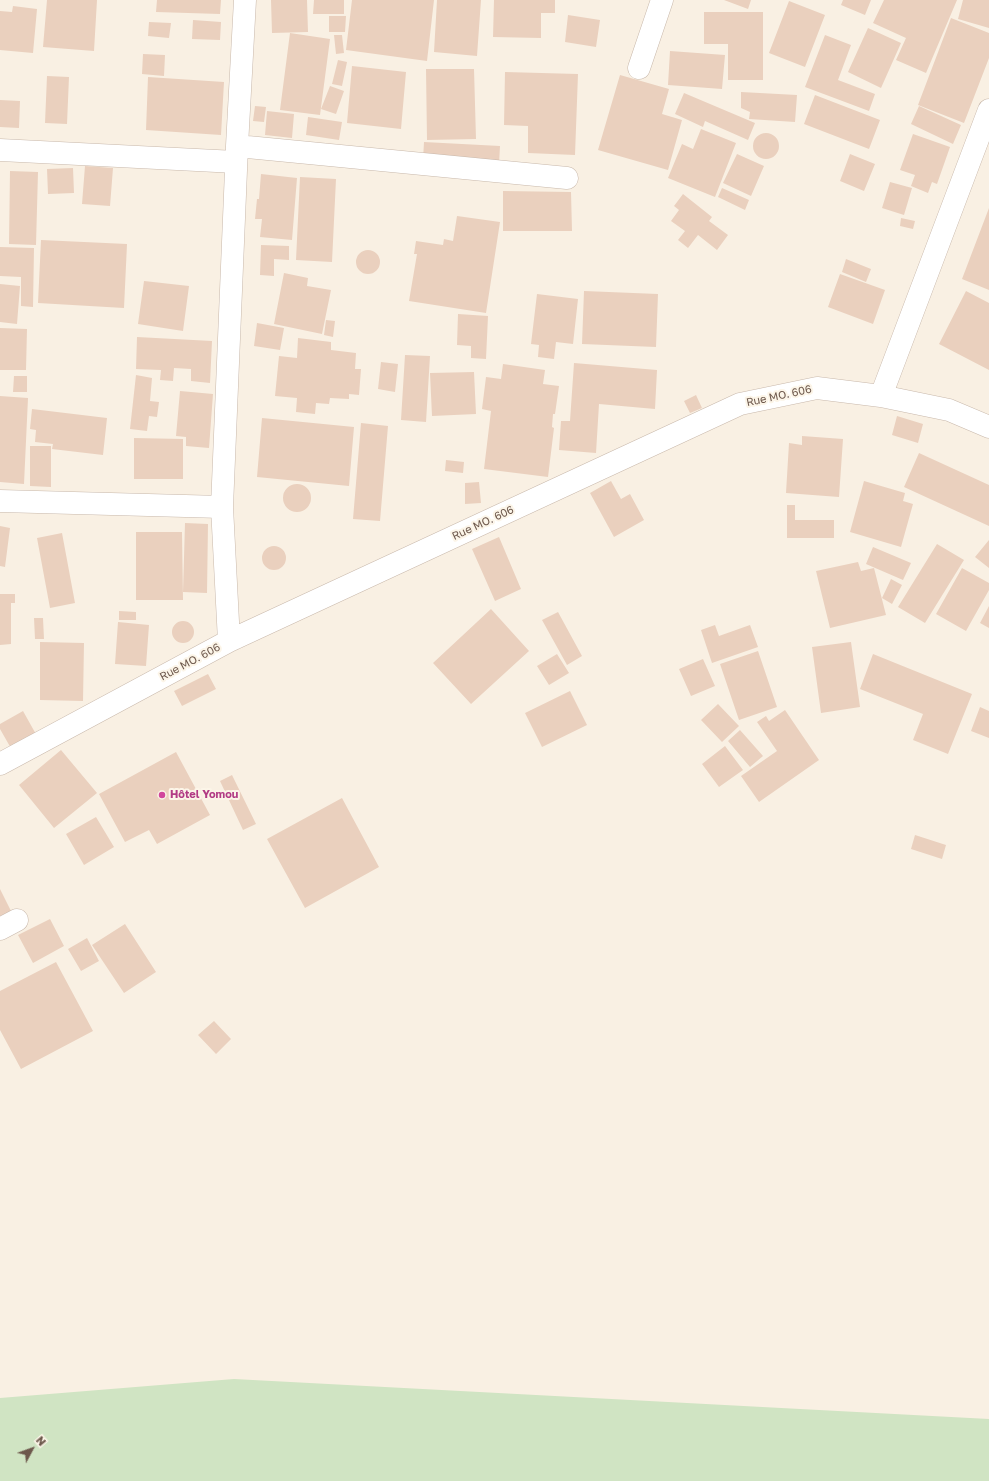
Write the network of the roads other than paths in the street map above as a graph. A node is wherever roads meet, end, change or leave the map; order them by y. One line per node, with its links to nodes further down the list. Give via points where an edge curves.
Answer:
1 (245, 0): 6 (street)
2 (662, 0): 3 (street)
3 (639, 68)
4 (989, 110): 8 (street)
5 (0, 150): 6 (street)
6 (236, 154): 7 (street); 11 (street)
7 (566, 178)
8 (881, 396): 9 (street, Rue MO. 606, via 949,410); 12 (street, Rue MO. 606, via 817,388 740,404)
9 (989, 427)
10 (0, 501): 11 (street)
11 (222, 507): 12 (street)
12 (229, 641): 13 (street, Rue MO. 606)
13 (0, 764)

